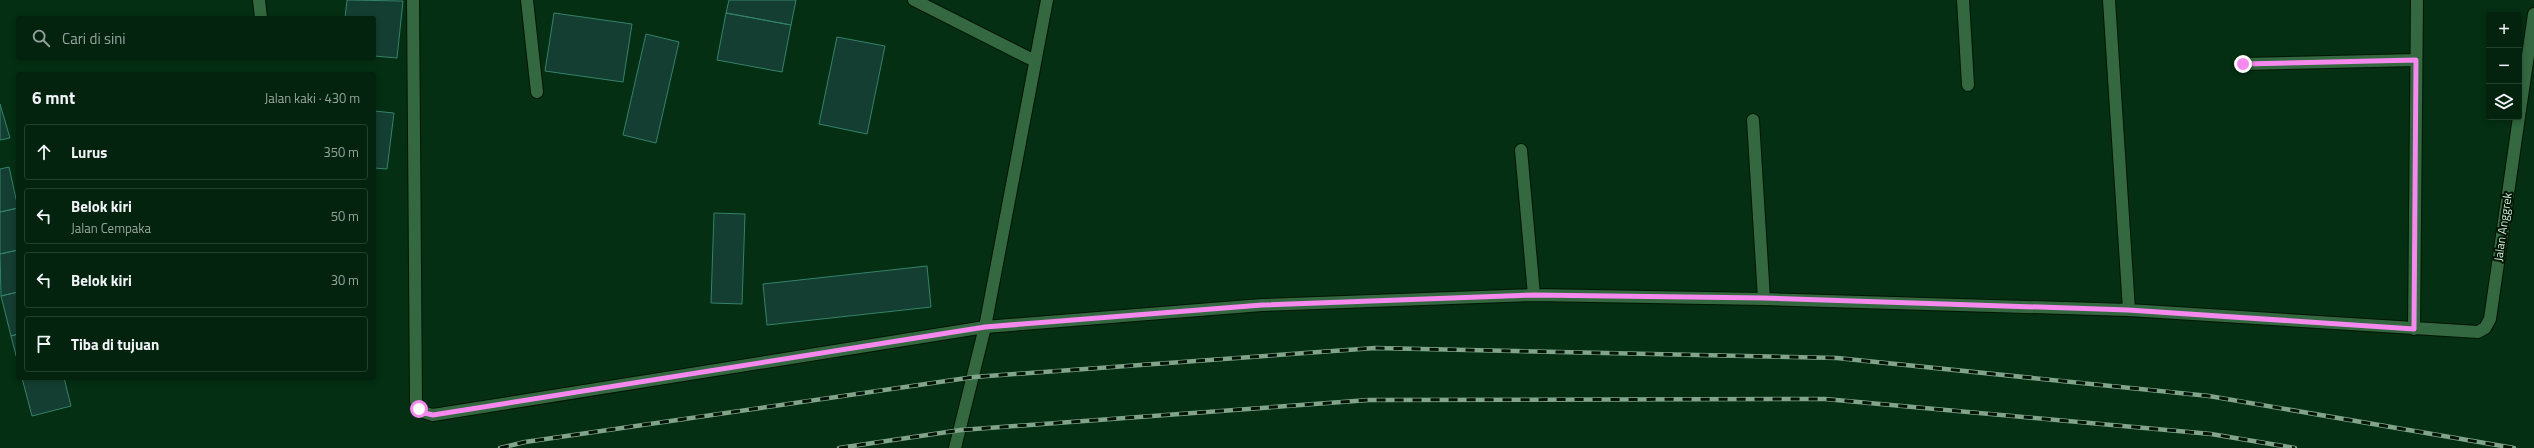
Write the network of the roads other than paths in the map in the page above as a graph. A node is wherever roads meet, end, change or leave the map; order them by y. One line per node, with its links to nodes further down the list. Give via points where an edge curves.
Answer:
1 (259, 0): 10 (street)
2 (413, 0): 23 (street, via 416,401 424,413 433,415)
3 (527, 0): 15 (street)
4 (914, 0): 12 (street)
5 (1047, 0): 12 (street)
6 (1964, 0): 14 (street)
7 (2109, 0): 22 (street)
8 (2417, 0): 11 (street)
9 (2534, 14): 16 (street, Jalan Anggrek)
10 (261, 16)
11 (2416, 60): 13 (street); 24 (street)
12 (1035, 61): 23 (street)
13 (2243, 64)
14 (1968, 85)
15 (537, 92)
16 (2522, 96)
17 (1754, 120): 21 (street)
18 (2519, 120): 24 (street, Jalan Anggrek, via 2490,319 2485,328 2478,332)
19 (1521, 150): 20 (street)
20 (1534, 295): 21 (street); 23 (street, via 1262,305)
21 (1764, 298): 22 (street)
22 (2128, 310): 24 (street)
23 (985, 327): 25 (street)
24 (2414, 329)
25 (955, 448)

